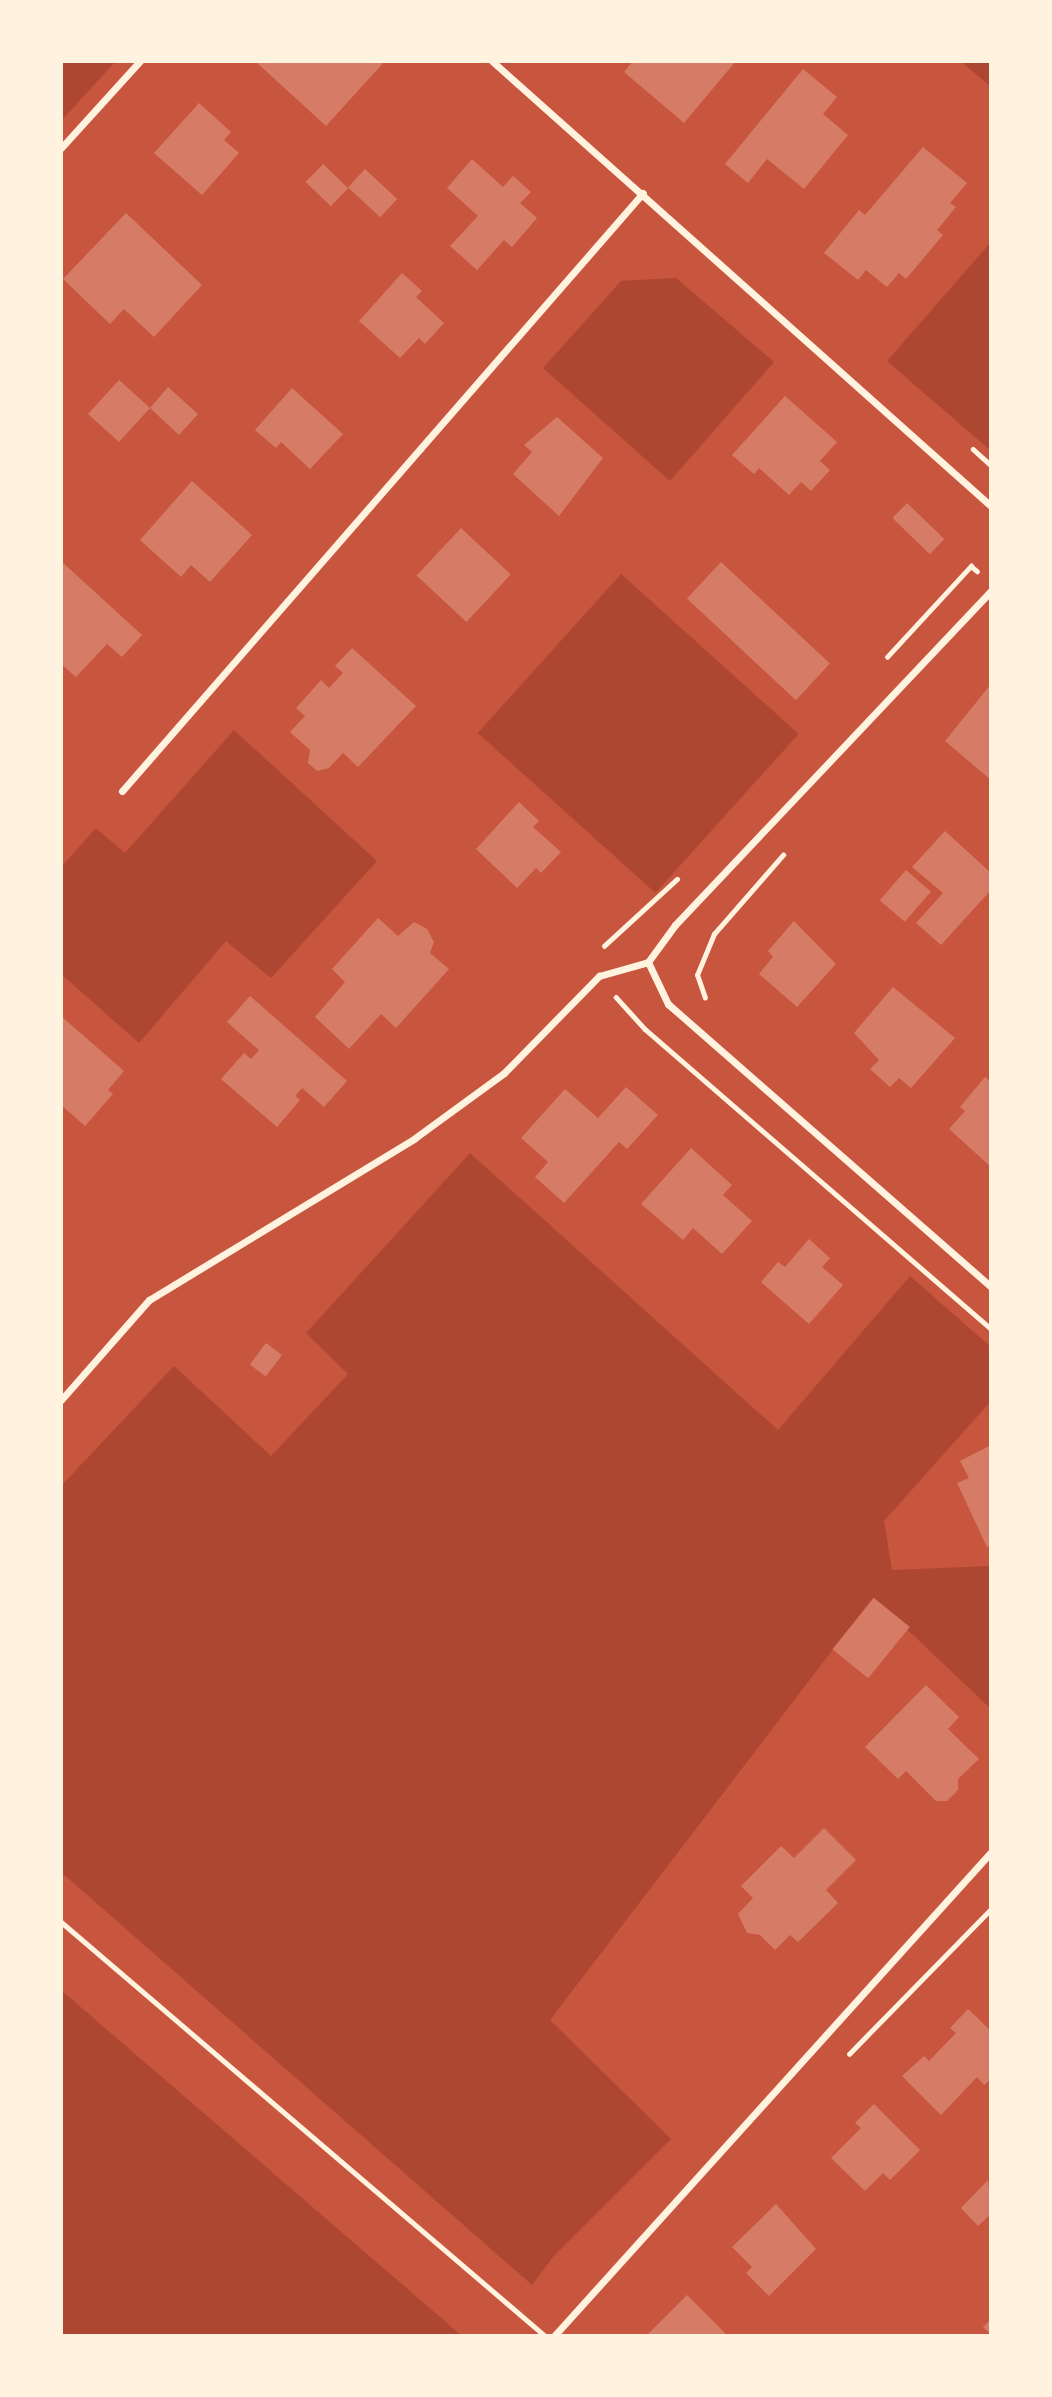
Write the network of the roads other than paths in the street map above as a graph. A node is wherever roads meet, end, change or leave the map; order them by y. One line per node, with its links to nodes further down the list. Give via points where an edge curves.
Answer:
1 (140, 61): 3 (street)
2 (492, 61): 4 (street)
3 (61, 148)
4 (643, 192): 5 (street); 7 (street)
5 (991, 506)
6 (991, 591): 8 (street, via 675,925)
7 (122, 791)
8 (648, 962): 9 (street, via 668,1004); 10 (street, via 598,976 504,1073 415,1138 149,1300)
9 (991, 1287)
10 (61, 1400)
11 (991, 1852): 14 (street)
12 (61, 1922): 13 (lane)
13 (545, 2336)
14 (554, 2336)

